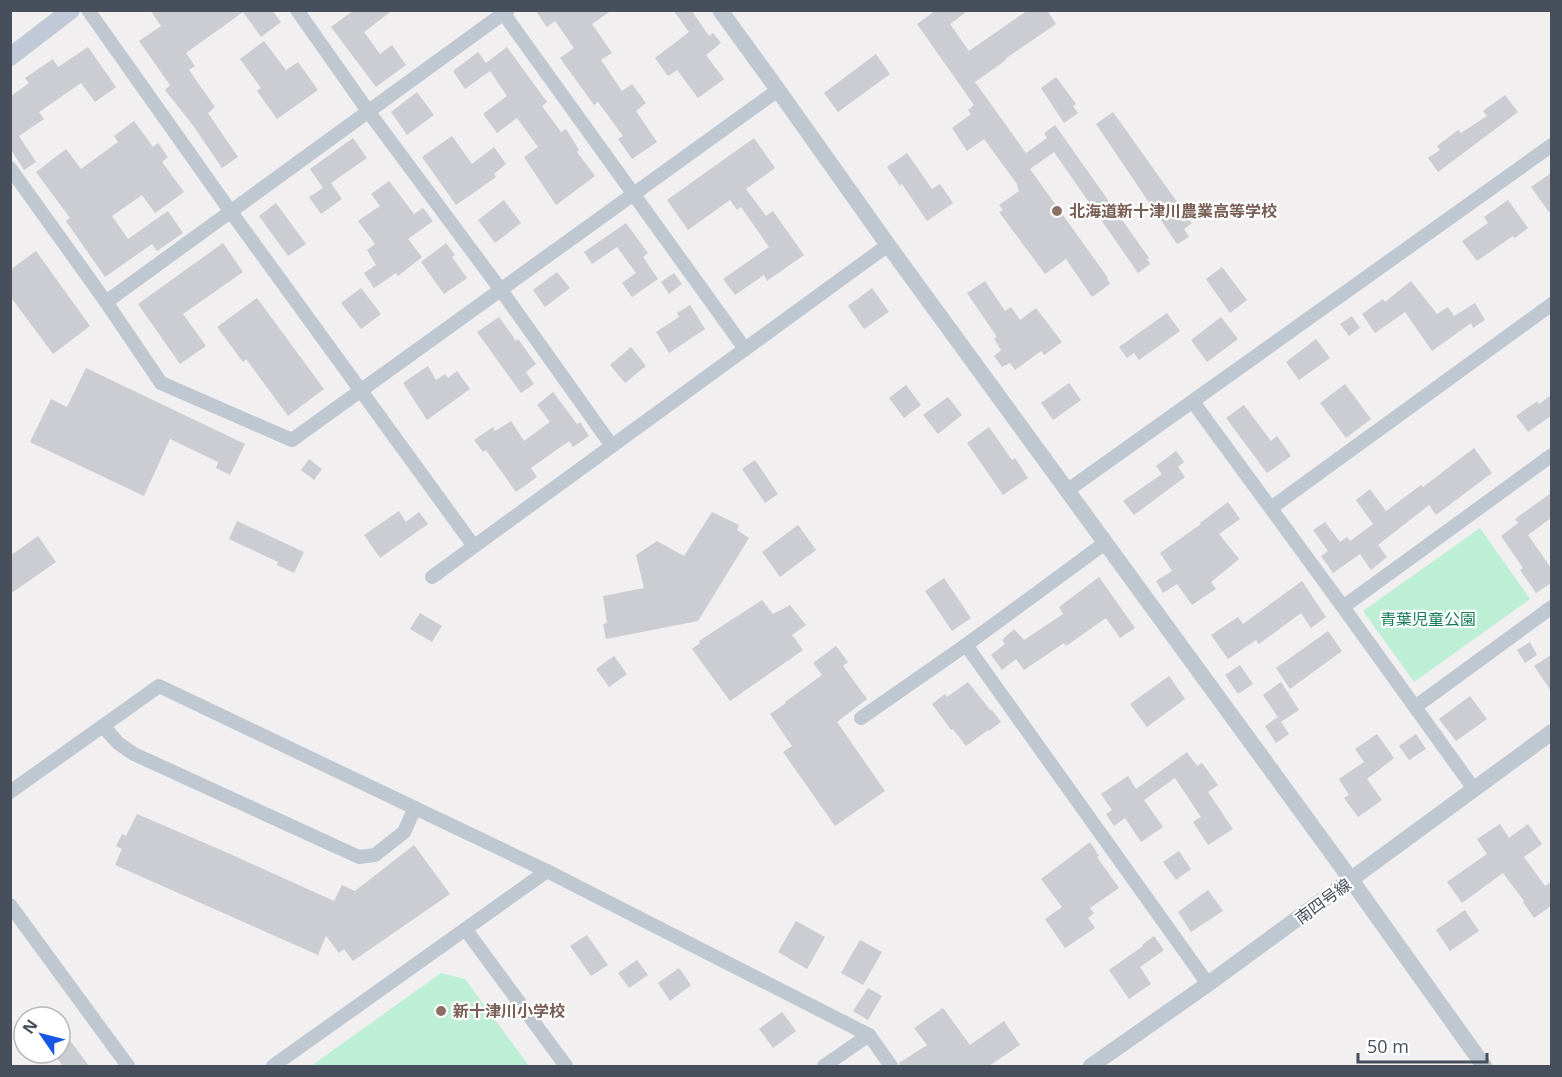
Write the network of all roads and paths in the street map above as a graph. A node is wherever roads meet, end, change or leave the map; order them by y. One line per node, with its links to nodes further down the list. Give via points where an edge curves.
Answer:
1 (71, 10): 6 (main road)
2 (88, 10): 12 (street)
3 (297, 10): 8 (street)
4 (720, 10): 7 (street)
5 (504, 12): 8 (street); 11 (street)
6 (10, 57)
7 (778, 90): 11 (street); 13 (street)
8 (368, 111): 12 (street); 14 (street)
9 (1551, 145): 19 (street)
10 (10, 168): 15 (street)
11 (633, 194): 14 (street); 17 (street)
12 (231, 212): 15 (street); 18 (street)
13 (888, 245): 17 (street); 22 (street)
14 (501, 290): 18 (street); 20 (street)
15 (106, 302): 18 (street, via 161,383 292,440)
16 (1551, 304): 23 (street)
17 (745, 349): 20 (street)
18 (360, 391): 25 (street)
19 (1193, 402): 22 (street); 23 (street)
20 (612, 446): 25 (street)
21 (1551, 455): 27 (street)
22 (1068, 490): 24 (street)
23 (1270, 508): 27 (street)
24 (1105, 543): 29 (street); 38 (street)
25 (473, 545): 26 (street)
26 (432, 577)
27 (1343, 607): 30 (street)
28 (1551, 607): 30 (street)
29 (966, 645): 31 (street); 41 (street)
30 (1415, 707): 34 (street)
31 (861, 718)
32 (103, 726): 35 (street); 36 (street, via 159,686); 36 (street, via 134,754 359,857 375,855 404,832)
33 (1551, 732): 34 (street, 南四号線)
34 (1474, 789): 38 (street, 南四号線)
35 (10, 792)
36 (415, 808): 37 (street)
37 (547, 871): 40 (street); 42 (street)
38 (1351, 880): 41 (street, 南四号線); 49 (street)
39 (10, 905): 43 (street)
40 (466, 930): 44 (street); 45 (street)
41 (1208, 984): 48 (street, 南四号線)
42 (869, 1035): 46 (street); 47 (street)
43 (128, 1066)
44 (273, 1066)
45 (566, 1066)
46 (824, 1066)
47 (891, 1066)
48 (1091, 1066)
49 (1484, 1066)

